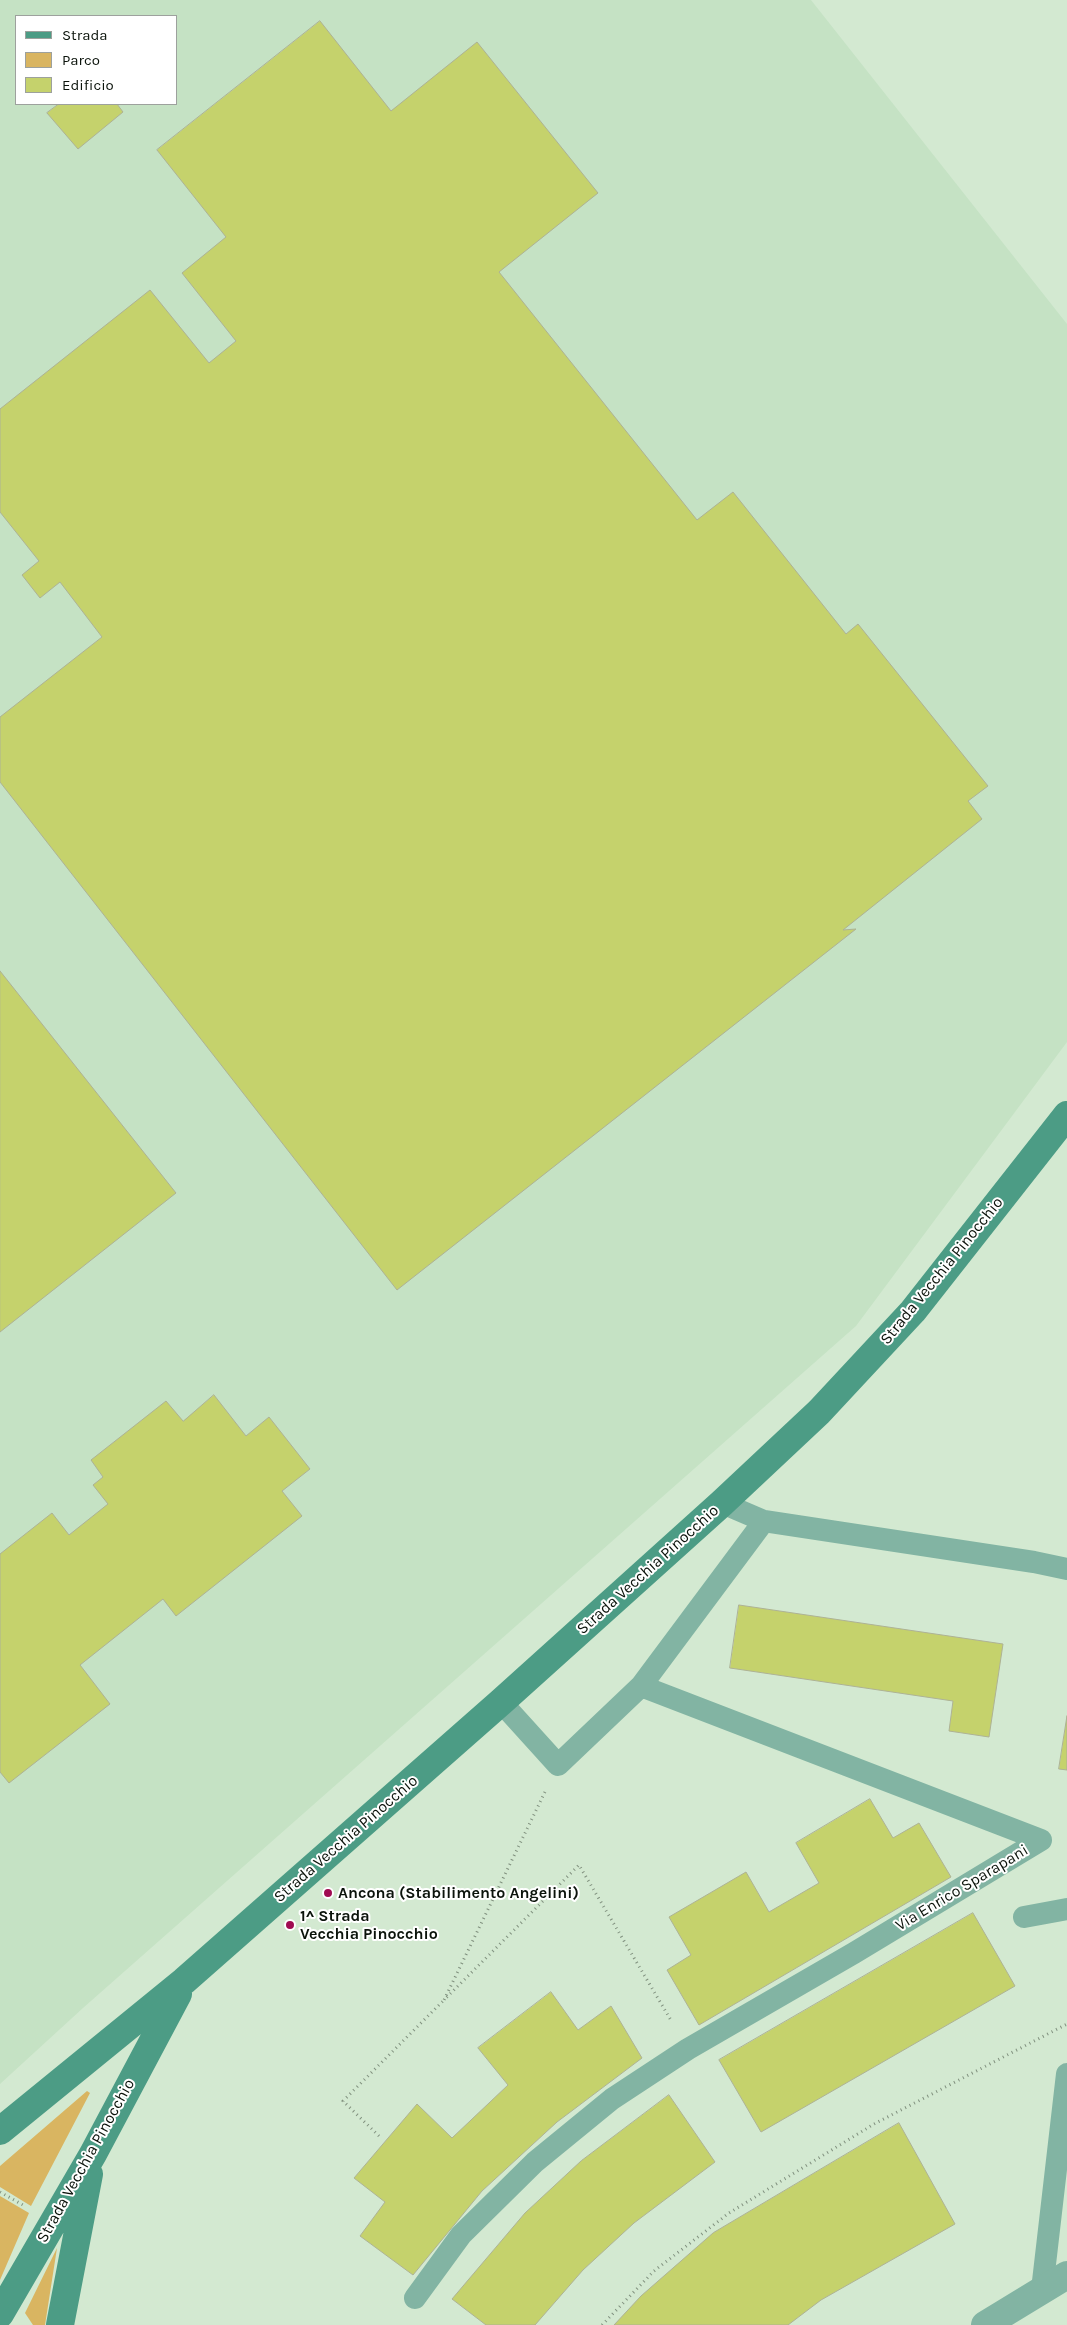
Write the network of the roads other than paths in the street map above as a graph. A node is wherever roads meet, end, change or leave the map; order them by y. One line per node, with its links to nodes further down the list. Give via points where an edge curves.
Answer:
1 (1067, 1115): 2 (street, Strada Vecchia Pinocchio, via 913,1311 819,1412)
2 (722, 1503): 3 (lane); 6 (street, Strada Vecchia Pinocchio)
3 (764, 1521): 4 (lane); 5 (lane)
4 (1067, 1569)
5 (640, 1686): 6 (lane, via 558,1765); 15 (lane, Via Enrico Sparapani, via 1041,1840 688,2049 612,2098 534,2162 461,2235)
6 (501, 1702): 9 (street, Strada Vecchia Pinocchio)
7 (1067, 1909): 8 (lane)
8 (1024, 1917)
9 (184, 1981): 11 (street, Strada Vecchia Pinocchio); 12 (street, Strada Vecchia Pinocchio)
10 (1067, 2074): 14 (lane)
11 (0, 2131)
12 (93, 2154): 16 (street, Strada Vecchia Pinocchio); 17 (street)
13 (1067, 2275): 14 (street)
14 (1042, 2290): 18 (street)
15 (415, 2298)
16 (0, 2314)
17 (60, 2325)
18 (985, 2325)

